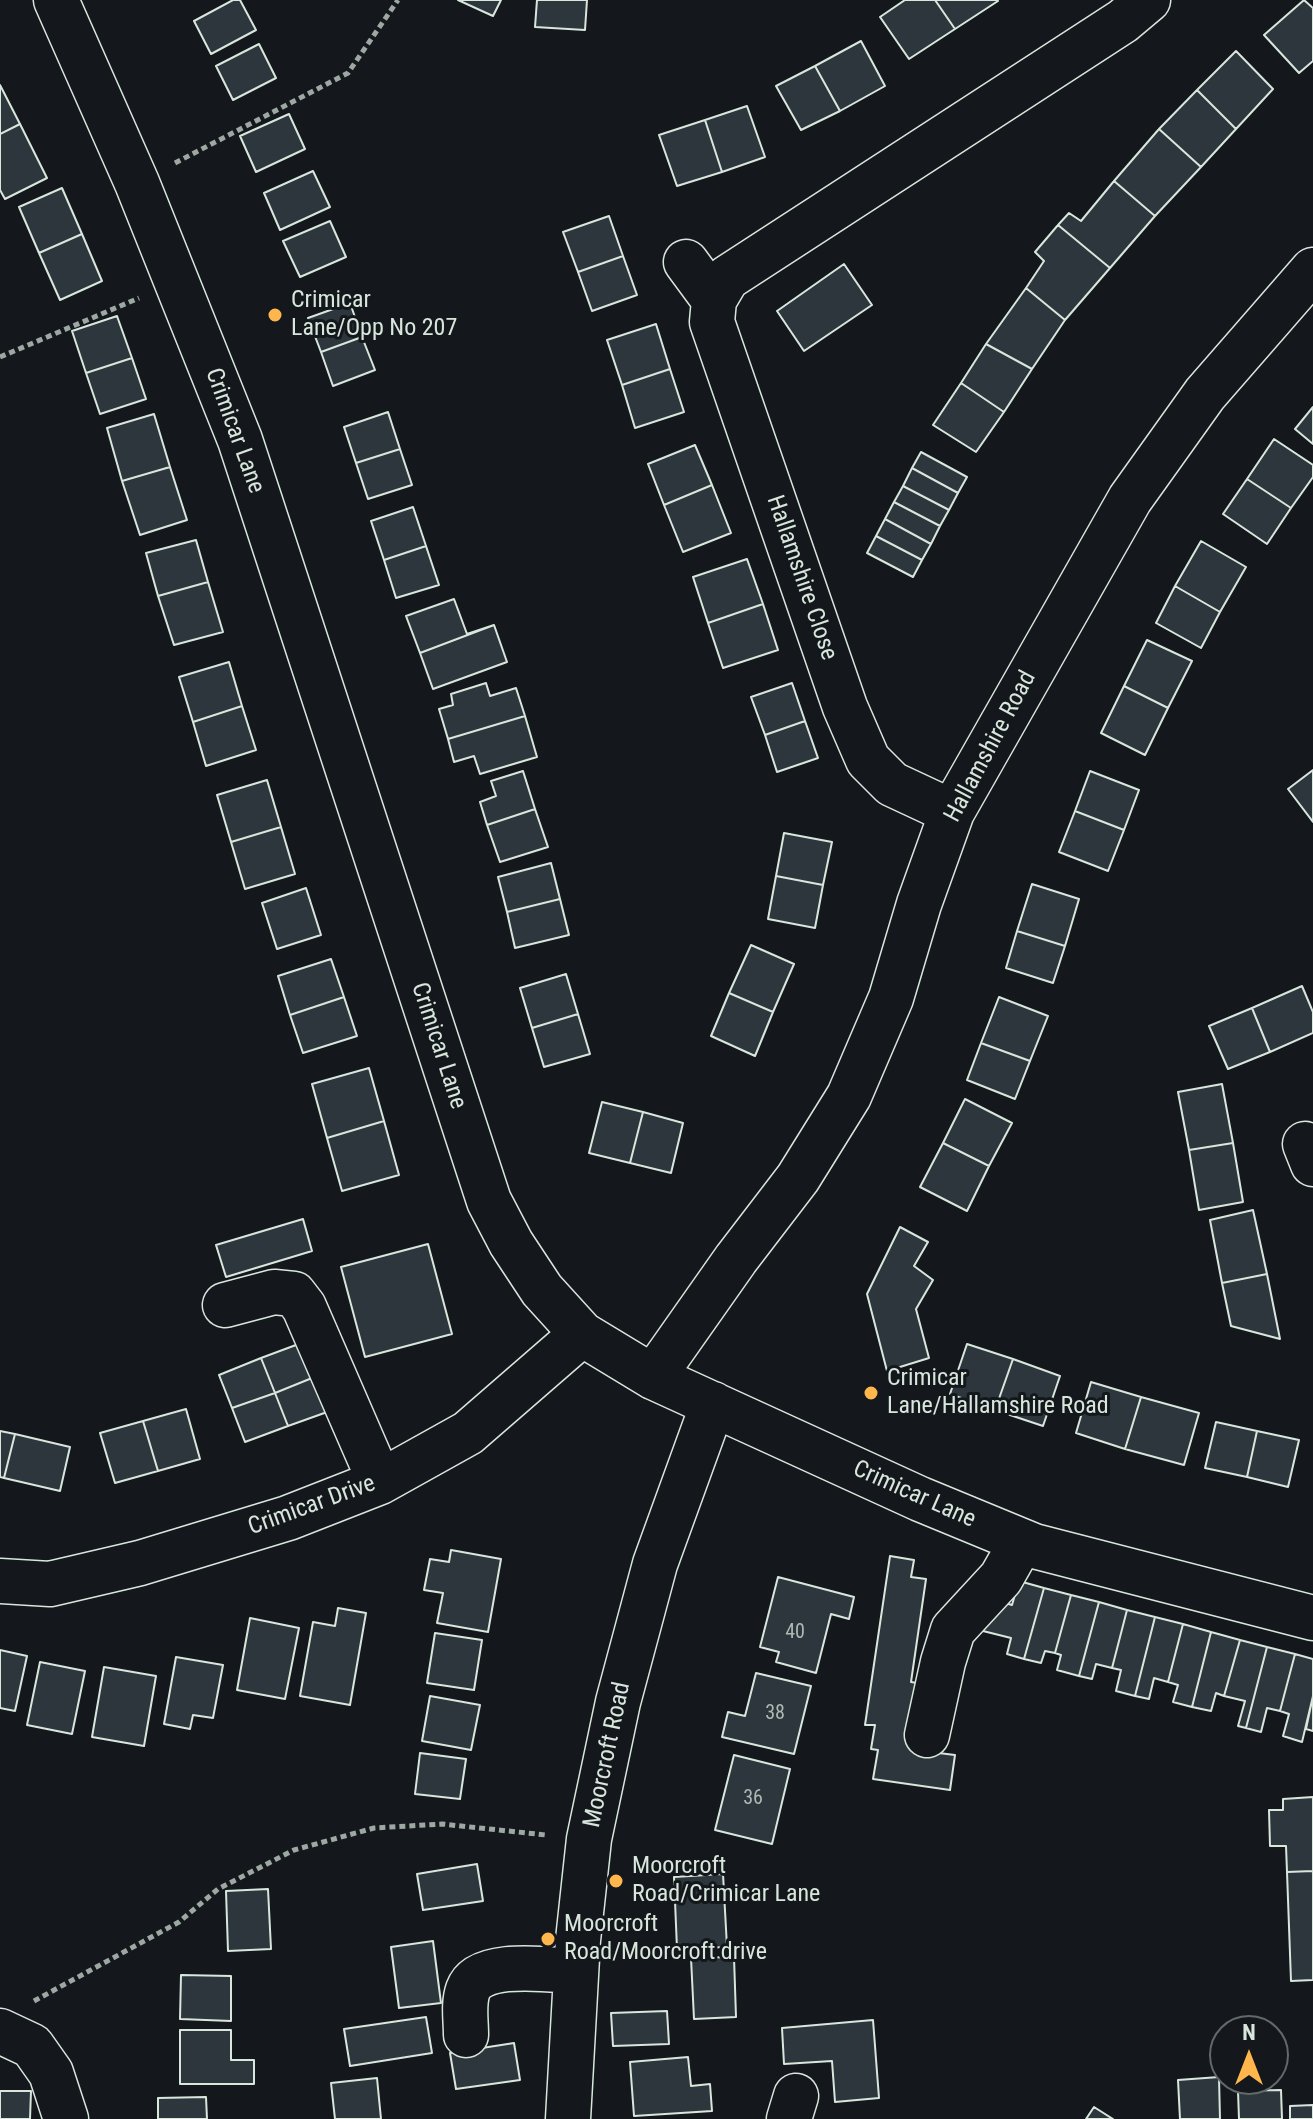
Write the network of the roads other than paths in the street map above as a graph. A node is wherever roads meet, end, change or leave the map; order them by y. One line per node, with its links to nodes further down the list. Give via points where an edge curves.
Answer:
1 (56, 0): 8 (street, Crimicar Lane, via 137,183 240,440 489,1201 542,1290)
2 (1148, 0): 5 (street, via 727,278)
3 (686, 262): 5 (street)
4 (1313, 270): 6 (street, Hallamshire Road, via 1205,394 1130,499)
5 (714, 300): 6 (street, Hallamshire Close, via 712,322 868,760 892,784)
6 (952, 812): 9 (street, Hallamshire Road, via 891,998 849,1096 798,1178)
7 (225, 1305): 11 (street, via 274,1292 294,1294)
8 (582, 1334): 9 (street, Crimicar Lane); 11 (street, Crimicar Drive, via 468,1433)
9 (653, 1377): 10 (street, Crimicar Lane)
10 (713, 1404): 12 (street, Crimicar Lane); 16 (street, Moorcroft Road, via 655,1564 618,1702 589,1839)
11 (380, 1482): 13 (street, Crimicar Drive, via 288,1518 140,1563 50,1584)
12 (1022, 1541): 14 (street, Crimicar Lane); 15 (street, via 1001,1578 953,1630)
13 (0, 1581)
14 (1313, 1617)
15 (927, 1735)
16 (576, 1971): 18 (street, via 506,1968 482,1974 468,1987); 19 (street, Moorcroft Road)
17 (0, 2031): 20 (street, via 32,2046 51,2073)
18 (466, 2035)
19 (557, 2117)
20 (66, 2119)

